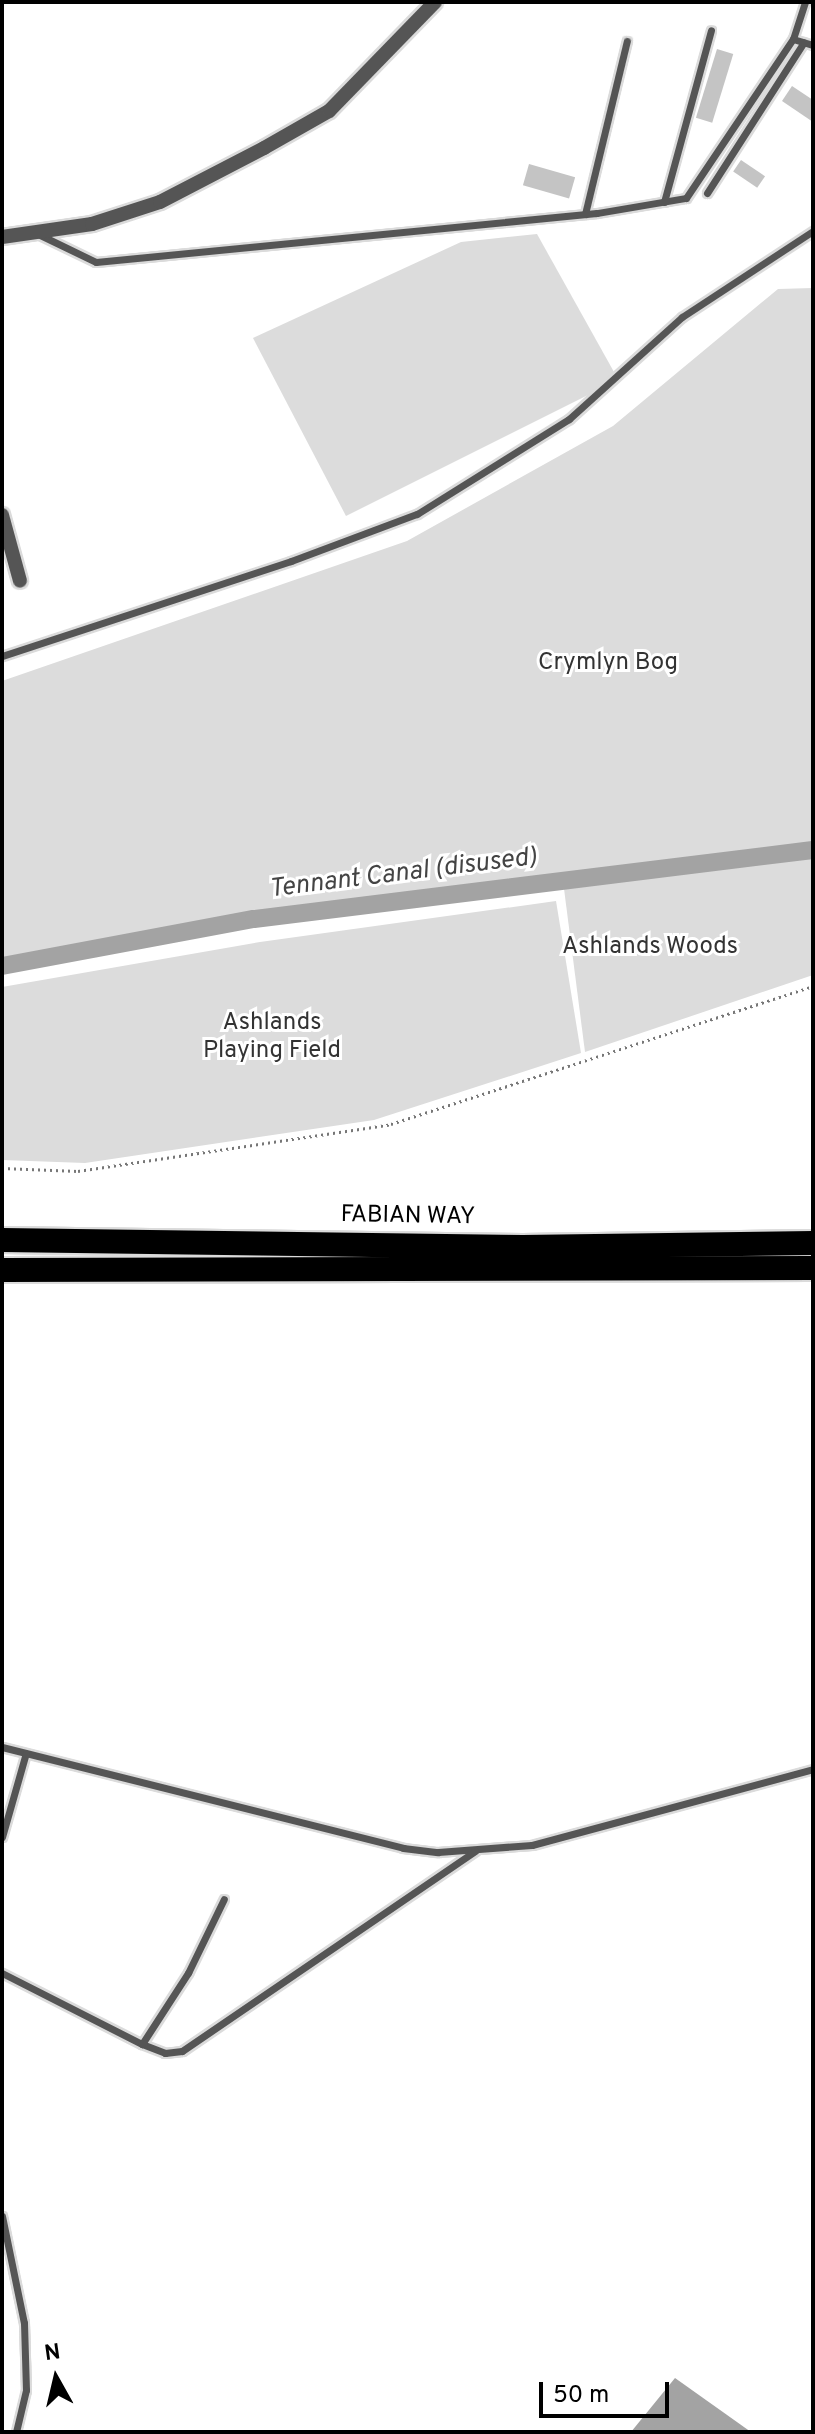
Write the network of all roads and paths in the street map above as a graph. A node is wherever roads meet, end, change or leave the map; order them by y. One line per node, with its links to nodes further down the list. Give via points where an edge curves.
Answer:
1 (435, 2): 11 (street, via 329,111 160,202)
2 (805, 2): 4 (lane)
3 (711, 30): 8 (lane)
4 (793, 39): 6 (lane); 8 (lane, via 686,198)
5 (627, 41): 9 (lane)
6 (809, 43): 7 (lane)
7 (707, 193)
8 (664, 202): 9 (lane)
9 (585, 214): 11 (lane, via 96,262)
10 (813, 231): 15 (lane, via 682,317 569,419 417,514)
11 (38, 234): 12 (street)
12 (2, 237)
13 (2, 515): 14 (street)
14 (20, 581)
15 (2, 656)
16 (813, 986): 17 (path, via 391,1124 78,1171)
17 (2, 1168)
18 (2, 1240): 19 (highway, FABIAN WAY, via 523,1247)
19 (813, 1243)
20 (813, 1268): 21 (highway)
21 (2, 1270)
22 (2, 1747): 23 (lane)
23 (26, 1753): 25 (lane); 26 (lane, via 403,1848)
24 (813, 1769): 26 (lane, via 609,1827 532,1845)
25 (2, 1837)
26 (477, 1850): 29 (lane, via 182,2051 165,2053)
27 (224, 1899): 29 (lane, via 188,1973)
28 (2, 1973): 29 (lane)
29 (142, 2044)
30 (2, 2216): 31 (lane, via 24,2323 26,2390)
31 (16, 2432)

